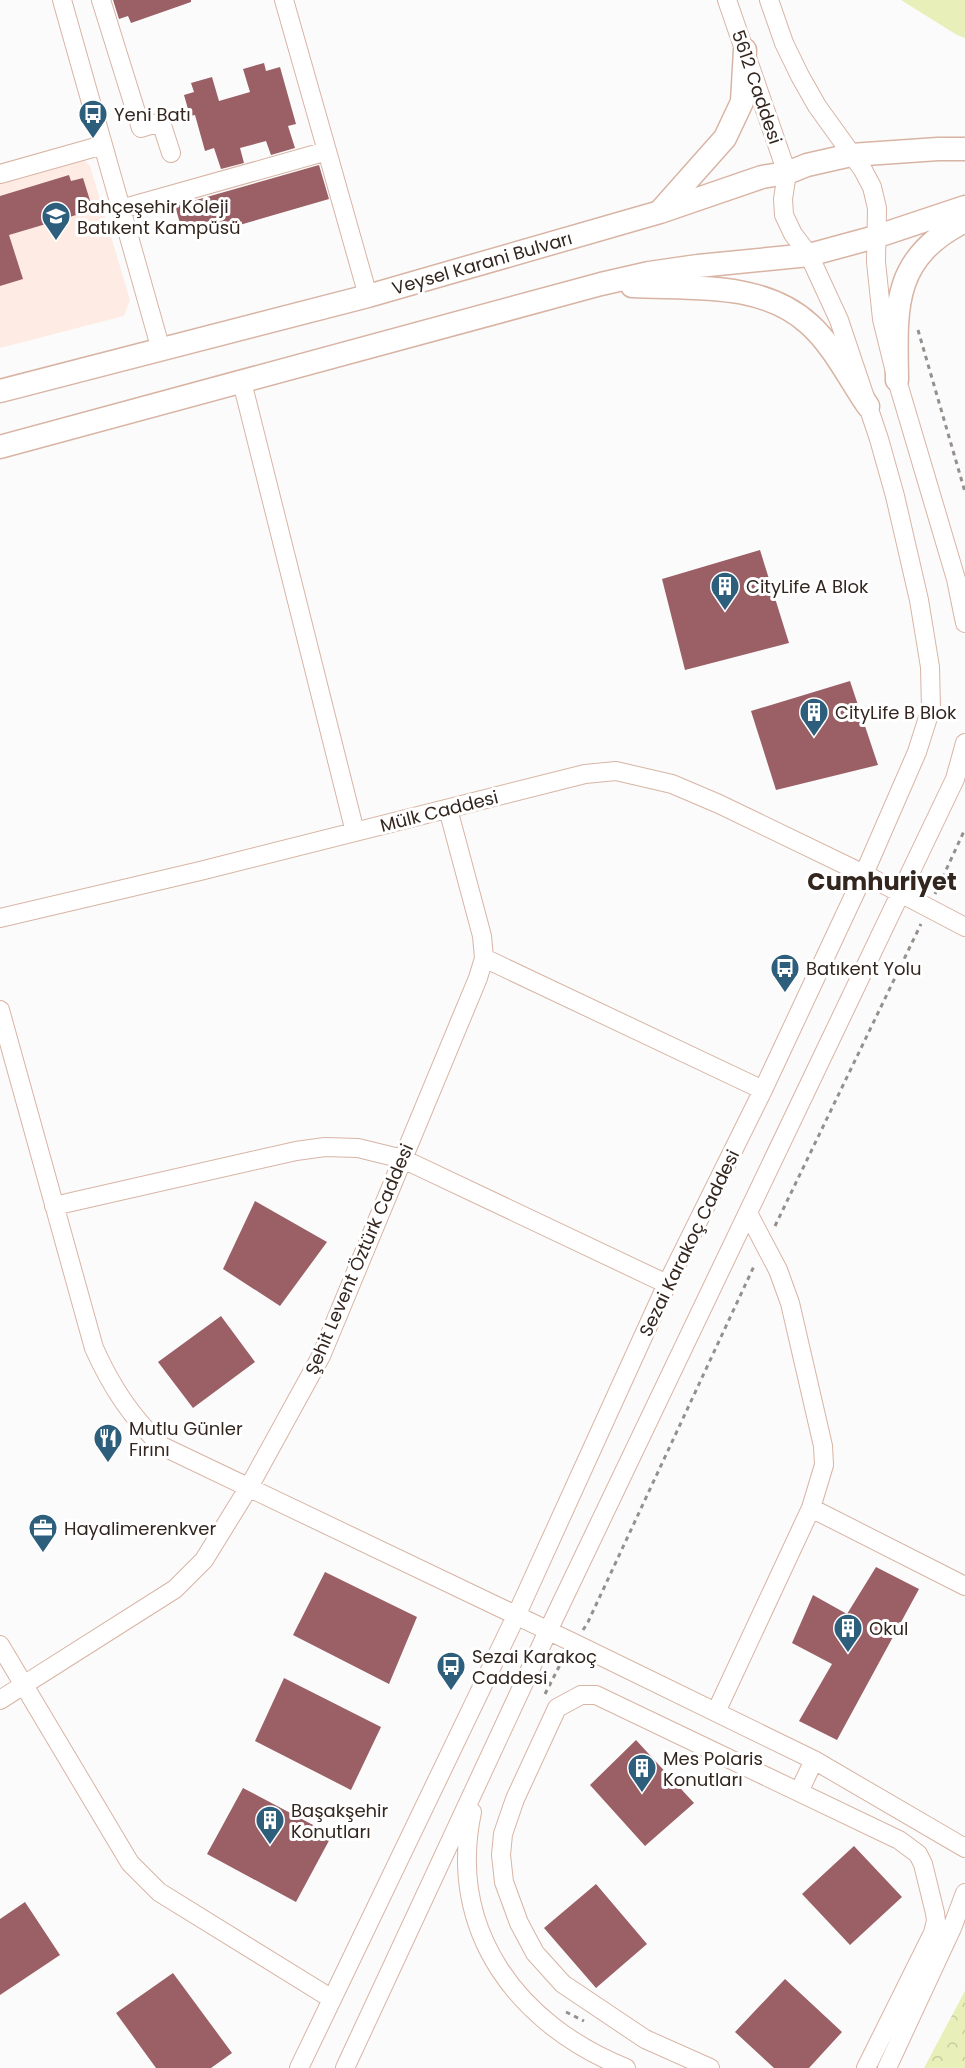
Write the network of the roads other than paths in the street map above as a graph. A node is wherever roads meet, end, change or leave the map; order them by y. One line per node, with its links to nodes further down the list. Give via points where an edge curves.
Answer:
1 (62, 0): 7 (street)
2 (101, 0): 10 (street, via 141,128 161,122)
3 (284, 0): 9 (street)
4 (727, 0): 6 (street, 5612 Caddesi)
5 (769, 0): 11 (street, via 800,76)
6 (745, 50): 12 (street, 5612 Caddesi); 16 (main road, via 742,102 725,138)
7 (103, 145): 13 (street); 15 (street)
8 (965, 149): 11 (main road, Veysel Karani Bulvarı)
9 (327, 151): 15 (street); 21 (street)
10 (171, 153)
11 (851, 155): 12 (main road, Veysel Karani Bulvarı); 18 (street, via 872,186 877,208)
12 (787, 173): 16 (main road, Veysel Karani Bulvarı, via 762,177); 19 (street, via 784,215)
13 (0, 174)
14 (965, 207): 18 (main road)
15 (121, 209): 22 (street)
16 (660, 212): 21 (main road, Veysel Karani Bulvarı)
17 (965, 221): 23 (main road, via 927,246 908,273 898,303)
18 (875, 237): 19 (main road); 23 (street, via 882,319)
19 (809, 255): 20 (main road, via 649,273); 26 (street, Sezai Karakoç Caddesi, via 839,320)
20 (600, 284): 24 (main road); 26 (main road, via 728,290 788,308 827,343)
21 (368, 296): 22 (main road, Veysel Karani Bulvarı)
22 (161, 350): 25 (main road, Veysel Karani Bulvarı)
23 (897, 380): 28 (street, via 953,568)
24 (242, 381): 27 (main road); 31 (street)
25 (0, 391)
26 (868, 406): 32 (street, Sezai Karakoç Caddesi, via 895,496 919,600 930,667 931,708)
27 (0, 447)
28 (965, 623)
29 (965, 743): 33 (street, via 955,779)
30 (448, 808): 31 (street, Mülk Caddesi); 32 (street, Mülk Caddesi, via 585,774 616,771 672,784); 36 (street, Şehit Levent Öztürk Caddesi, via 482,936)
31 (355, 832): 34 (street, Mülk Caddesi)
32 (864, 874): 33 (street, Mülk Caddesi); 38 (street, Sezai Karakoç Caddesi)
33 (901, 893): 35 (street, Mülk Caddesi); 41 (street)
34 (0, 918)
35 (965, 927)
36 (484, 958): 38 (street); 39 (street, Şehit Levent Öztürk Caddesi)
37 (0, 1010): 40 (street)
38 (763, 1090): 42 (street, Sezai Karakoç Caddesi)
39 (403, 1159): 40 (street, via 358,1148 325,1147); 42 (street); 43 (street, Şehit Levent Öztürk Caddesi, via 321,1356)
40 (54, 1206): 43 (street, via 94,1348 125,1406 162,1446)
41 (748, 1213): 44 (street, via 778,1270 790,1303 823,1446 824,1465); 47 (street)
42 (667, 1284): 46 (street, Sezai Karakoç Caddesi)
43 (249, 1487): 46 (street); 49 (street, Şehit Levent Öztürk Caddesi, via 204,1560 175,1589)
44 (812, 1508): 45 (street); 51 (street)
45 (965, 1586)
46 (516, 1616): 47 (street); 57 (street, Sezai Karakoç Caddesi)
47 (548, 1631): 51 (street); 53 (street)
48 (0, 1645): 49 (street)
49 (25, 1685): 50 (street, Şehit Levent Öztürk Caddesi); 57 (street, via 130,1863 145,1880 159,1893)
50 (0, 1700)
51 (716, 1712): 52 (street)
52 (814, 1761): 54 (street); 55 (street)
53 (479, 1780): 58 (street, via 467,1838 467,1877 475,1919 498,1968 531,2009); 60 (street)
54 (799, 1792): 62 (street, via 596,1695 581,1695 557,1708 503,1834 504,1882 535,1953 563,1984 645,2039); 63 (street, via 912,1848 923,1864 935,1913 933,1933)
55 (965, 1848)
56 (965, 1893): 64 (street)
57 (332, 1999): 59 (street, Sezai Karakoç Caddesi)
58 (604, 2064): 61 (street)
59 (299, 2068)
60 (345, 2068)
61 (626, 2068)
62 (710, 2068)
63 (866, 2068)
64 (887, 2068)

